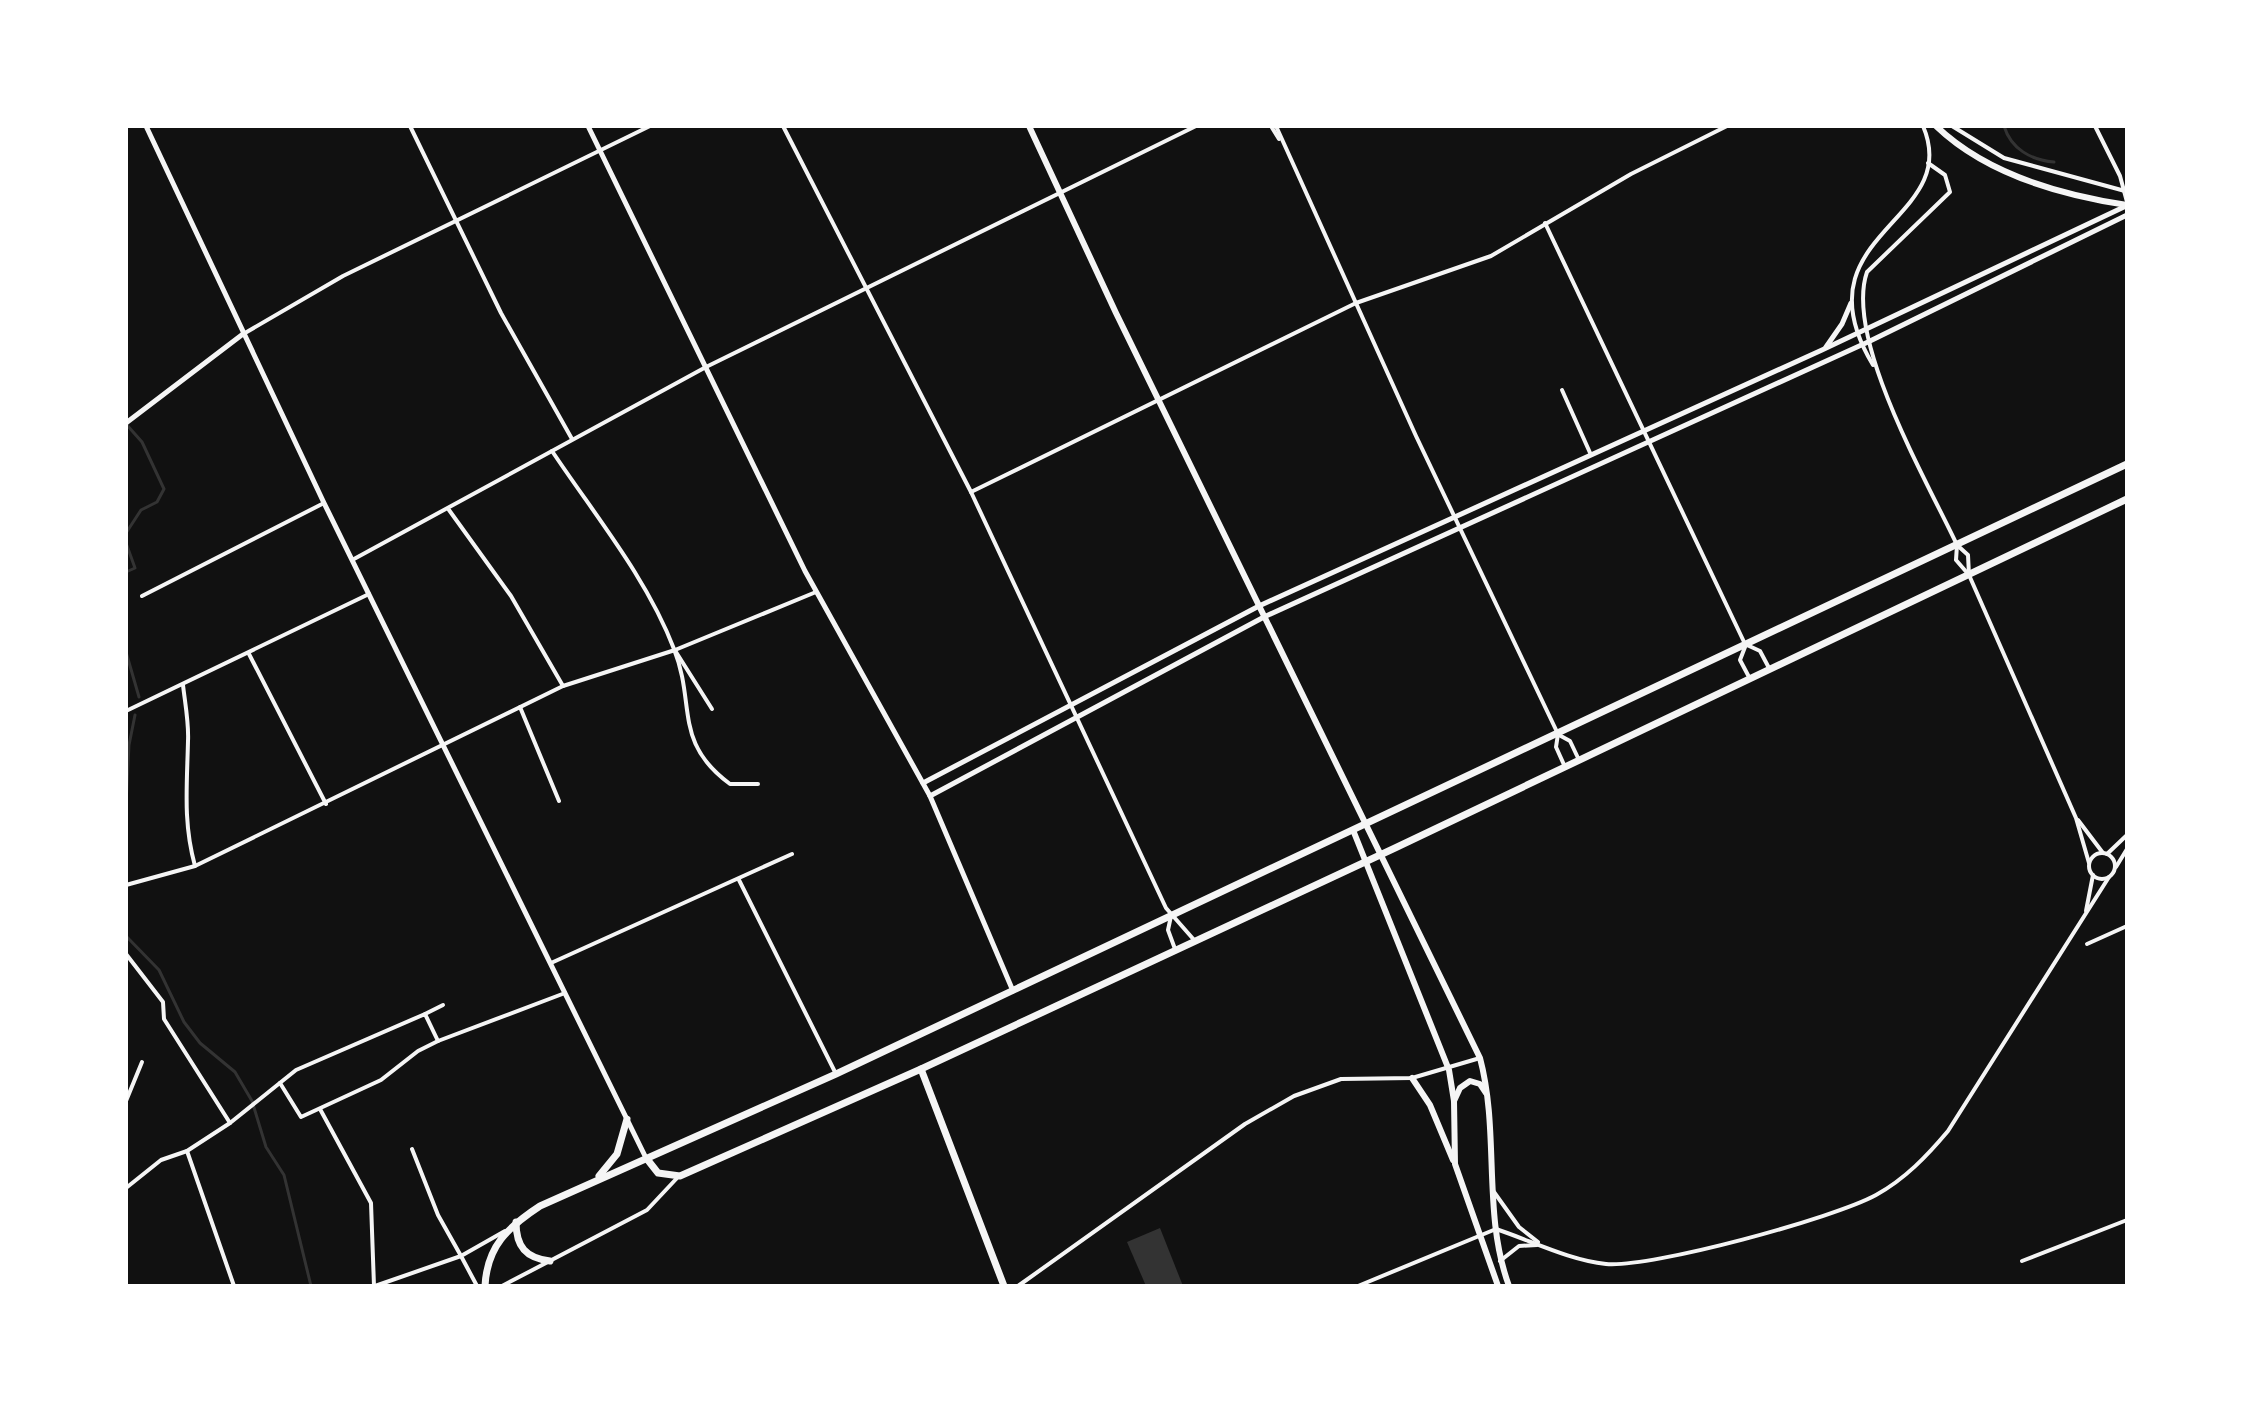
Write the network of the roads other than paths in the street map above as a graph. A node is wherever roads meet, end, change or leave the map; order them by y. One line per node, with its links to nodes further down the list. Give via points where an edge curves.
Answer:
1 (146, 126): 28 (street)
2 (410, 126): 20 (street)
3 (588, 126): 14 (street)
4 (650, 126): 14 (street)
5 (783, 126): 24 (street)
6 (1029, 126): 17 (main road)
7 (1196, 126): 17 (street)
8 (1273, 126): 25 (street)
9 (1727, 126): 21 (street)
10 (1923, 126): 15 (street)
11 (1936, 126): 18 (main road, via 1965,150 2023,178 2091,200)
12 (1952, 126): 16 (street, via 2004,158)
13 (2095, 126): 16 (street)
14 (598, 151): 20 (street); 33 (street)
15 (1928, 163): 26 (street, via 1909,205 1857,267); 27 (street, via 1945,175 1950,192 1867,272 1862,286)
16 (2125, 191): 18 (street)
17 (1059, 192): 24 (street); 36 (main road)
18 (2127, 204): 22 (street)
19 (2127, 215): 23 (street)
20 (455, 221): 28 (street, via 343,276); 39 (street)
21 (1545, 223): 25 (street, via 1469,266); 38 (street)
22 (2037, 247): 23 (street); 27 (street)
23 (2042, 257): 30 (street)
24 (864, 287): 33 (street); 44 (street)
25 (1356, 303): 36 (street); 48 (street)
26 (1851, 303): 29 (street); 32 (street)
27 (1864, 330): 29 (street); 30 (street)
28 (243, 334): 37 (street); 46 (street)
29 (1856, 334): 31 (street); 32 (street)
30 (1868, 342): 31 (street); 34 (street)
31 (1861, 345): 34 (street); 40 (street)
32 (1822, 350): 38 (street)
33 (706, 367): 39 (street); 53 (street)
34 (1878, 375): 50 (street)
35 (1562, 390): 42 (street)
36 (1160, 397): 44 (street); 56 (main road)
37 (126, 423)
38 (1643, 430): 40 (street); 42 (street)
39 (572, 439): 41 (street)
40 (1649, 443): 49 (street); 59 (street)
41 (552, 451): 47 (street); 60 (street, via 630,568)
42 (1591, 455): 48 (street)
43 (2127, 464): 50 (main road)
44 (971, 492): 68 (street)
45 (2127, 499): 52 (main road)
46 (324, 503): 51 (street); 55 (street)
47 (449, 510): 51 (street); 66 (street, via 511,596)
48 (1457, 518): 49 (street); 56 (street)
49 (1462, 528): 57 (street); 72 (street)
50 (1957, 545): 52 (street, via 1956,560); 52 (street, via 1968,555); 59 (main road)
51 (354, 559): 54 (street)
52 (1969, 575): 63 (main road); 81 (street)
53 (816, 592): 60 (street); 76 (street)
54 (371, 593): 61 (street); 73 (street)
55 (142, 596)
56 (1259, 606): 57 (main road); 58 (street)
57 (1264, 617): 62 (street); 82 (main road)
58 (1181, 645): 62 (street); 68 (street)
59 (1746, 645): 63 (street, via 1760,651); 64 (street, via 1740,660); 72 (main road)
60 (675, 650): 66 (street); 69 (street); 77 (street, via 701,759 730,784)
61 (249, 654): 65 (street); 80 (street)
62 (1187, 656): 71 (street)
63 (1769, 668): 64 (main road)
64 (1749, 677): 74 (main road)
65 (183, 685): 70 (street); 91 (street, via 189,738 185,824)
66 (563, 686): 67 (street)
67 (520, 707): 73 (street); 79 (street)
68 (1071, 708): 71 (street); 76 (street)
69 (712, 709)
70 (126, 711)
71 (1077, 719): 78 (street); 98 (street)
72 (1558, 734): 74 (street, via 1570,741); 75 (street, via 1556,747); 82 (main road)
73 (444, 745): 80 (street); 104 (street)
74 (1579, 760): 75 (main road)
75 (1565, 767): 87 (main road)
76 (923, 783): 78 (street)
77 (758, 784)
78 (930, 796): 105 (street)
79 (559, 801)
80 (326, 804): 91 (street)
81 (2076, 818): 88 (street); 90 (street)
82 (1365, 825): 83 (main road); 87 (main road)
83 (1353, 830): 89 (main road); 98 (main road)
84 (2127, 835): 88 (street)
85 (2127, 849): 92 (street)
86 (792, 854): 95 (street)
87 (1381, 854): 89 (main road); 110 (main road)
88 (2105, 854): 90 (street); 92 (street)
89 (1367, 861): 100 (main road); 113 (main road)
90 (2089, 863): 93 (street)
91 (195, 866): 96 (street)
92 (2114, 869): 94 (street)
93 (2093, 875): 94 (street); 97 (street)
94 (2109, 877): 97 (street)
95 (739, 880): 104 (street); 114 (street)
96 (126, 885)
97 (2086, 914): 136 (street, via 1948,1131 1915,1167 1880,1193 1794,1224 1648,1261 1605,1264)
98 (1171, 916): 100 (street); 102 (street, via 1168,930); 105 (main road)
99 (2127, 926): 101 (street)
100 (1195, 941): 102 (main road)
101 (2087, 944)
102 (1175, 950): 112 (main road)
103 (126, 954): 122 (street, via 161,999 164,1020)
104 (551, 963): 106 (street)
105 (1013, 991): 114 (main road)
106 (565, 993): 109 (street); 121 (street)
107 (443, 1005): 108 (street)
108 (425, 1014): 109 (street); 116 (street)
109 (438, 1041): 120 (street, via 381,1080)
110 (1480, 1058): 113 (street); 117 (main road)
111 (142, 1062): 118 (street)
112 (921, 1069): 127 (main road); 146 (main road)
113 (1449, 1070): 115 (street); 119 (main road)
114 (836, 1074): 125 (main road)
115 (1412, 1078): 126 (main road, via 1430,1105); 147 (street, via 1341,1079 1281,1103)
116 (279, 1082): 120 (street, via 301,1117); 122 (street)
117 (1488, 1096): 119 (main road, via 1480,1084 1470,1081); 130 (main road)
118 (126, 1101)
119 (1454, 1101): 126 (main road)
120 (320, 1109): 142 (street, via 371,1203)
121 (627, 1119): 125 (street); 128 (main road, via 617,1154)
122 (230, 1123): 124 (street)
123 (412, 1149): 137 (street)
124 (187, 1151): 129 (street, via 161,1160); 141 (street)
125 (647, 1159): 127 (main road, via 658,1173); 128 (main road)
126 (1455, 1164): 135 (main road)
127 (680, 1176): 138 (street, via 647,1210)
128 (591, 1182): 132 (main road)
129 (126, 1188)
130 (1491, 1189): 133 (main road); 136 (street, via 1519,1227)
131 (2127, 1220): 140 (street)
132 (516, 1222): 134 (main road); 138 (main road, via 521,1248)
133 (1496, 1229): 135 (street); 136 (street); 139 (main road)
134 (505, 1231): 137 (street); 144 (main road, via 489,1256)
135 (1480, 1235): 148 (street); 149 (main road)
136 (1544, 1245): 139 (street, via 1519,1246)
137 (461, 1256): 142 (street); 143 (street)
138 (550, 1261): 145 (street)
139 (1500, 1261): 150 (main road)
140 (2022, 1261)
141 (234, 1286)
142 (374, 1286)
143 (477, 1286)
144 (485, 1286)
145 (502, 1286)
146 (1004, 1286)
147 (1018, 1286)
148 (1358, 1286)
149 (1498, 1286)
150 (1509, 1286)

